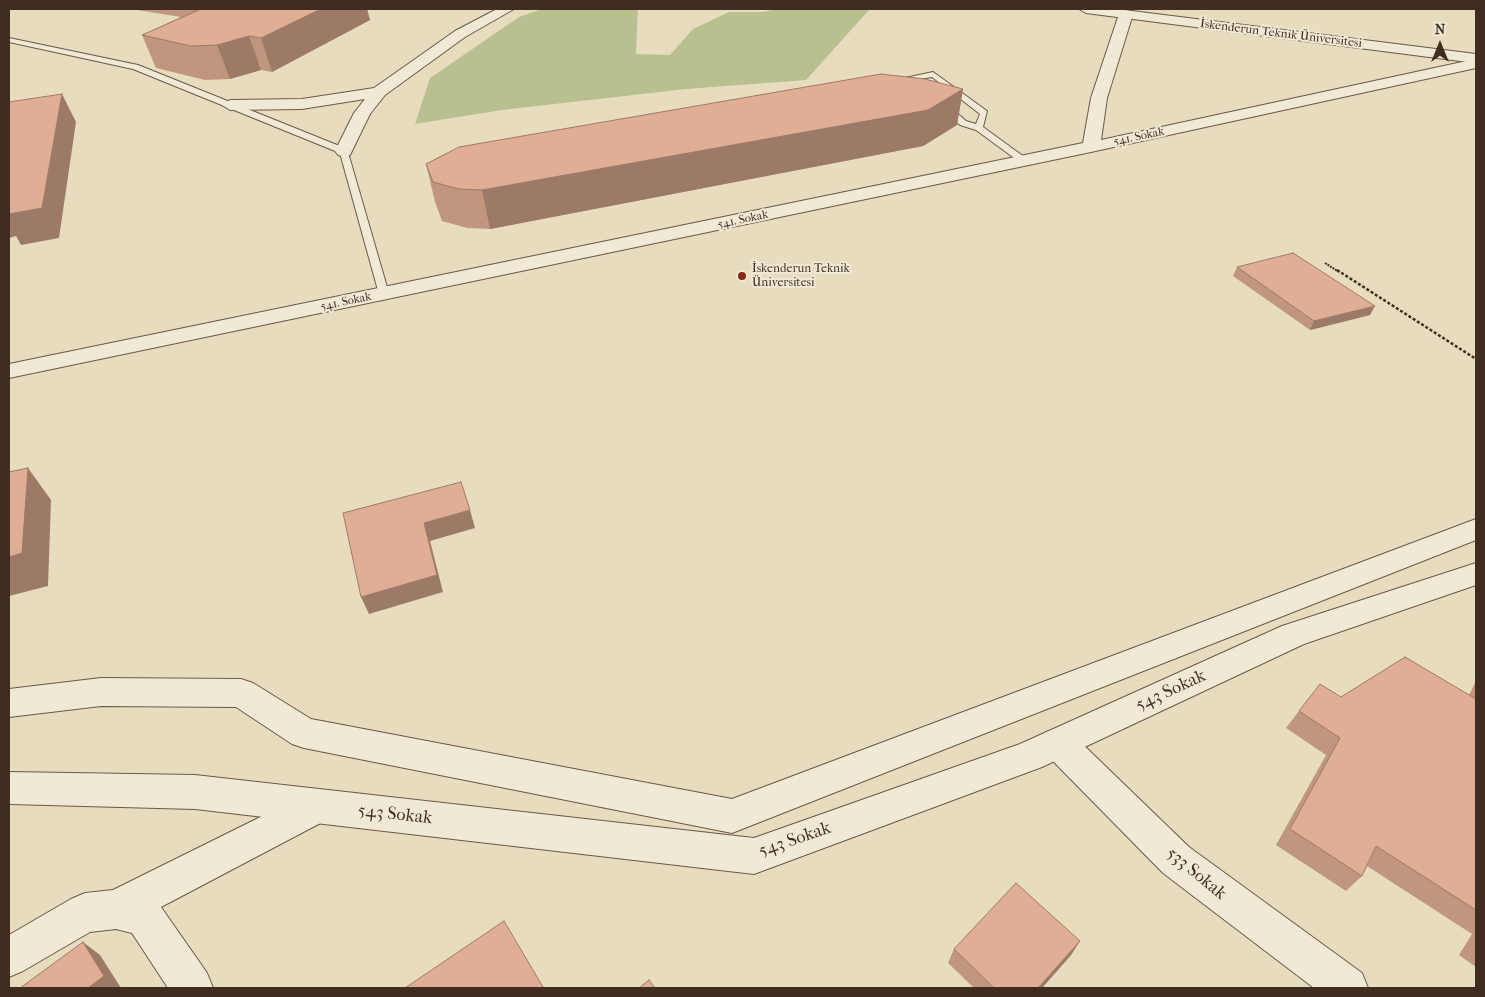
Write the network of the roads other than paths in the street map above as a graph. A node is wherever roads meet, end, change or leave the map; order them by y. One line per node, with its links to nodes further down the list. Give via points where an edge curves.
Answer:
1 (507, 9): 12 (street, via 460,34)
2 (1086, 9): 4 (street, İskenderun Teknik Üniversitesi)
3 (1188, 9): 5 (street, İskenderun Teknik Üniversitesi)
4 (1126, 14): 7 (street, İskenderun Teknik Üniversitesi); 16 (street, via 1099,98)
5 (1371, 31)
6 (9, 40): 14 (lane, via 135,67)
7 (1476, 59)
8 (1476, 64): 16 (street, 541. Sokak)
9 (910, 78): 10 (lane); 11 (lane); 15 (lane, via 933,74 984,113)
10 (890, 81)
11 (917, 84)
12 (379, 92): 14 (street, via 302,104); 17 (street, via 362,113)
13 (940, 104): 15 (lane, via 963,123)
14 (230, 105): 17 (lane)
15 (979, 128): 18 (lane)
16 (1091, 147): 18 (street, 541. Sokak)
17 (344, 151): 19 (lane)
18 (1024, 161): 19 (street, 541. Sokak)
19 (384, 294): 20 (street, 541. Sokak)
20 (9, 371)
21 (1476, 529): 23 (street, via 732,816 304,733 241,693 102,692)
22 (1476, 574): 24 (street, 543 Sokak, via 1293,635)
23 (9, 702)
24 (1058, 743): 26 (street, 543 Sokak, via 754,856); 30 (street, 533 Sokak, via 1176,860)
25 (9, 788): 26 (street, 543 Sokak, via 195,792)
26 (317, 806): 27 (street)
27 (130, 913): 28 (street, via 85,913); 29 (street)
28 (9, 957)
29 (192, 988)
30 (1347, 988)

